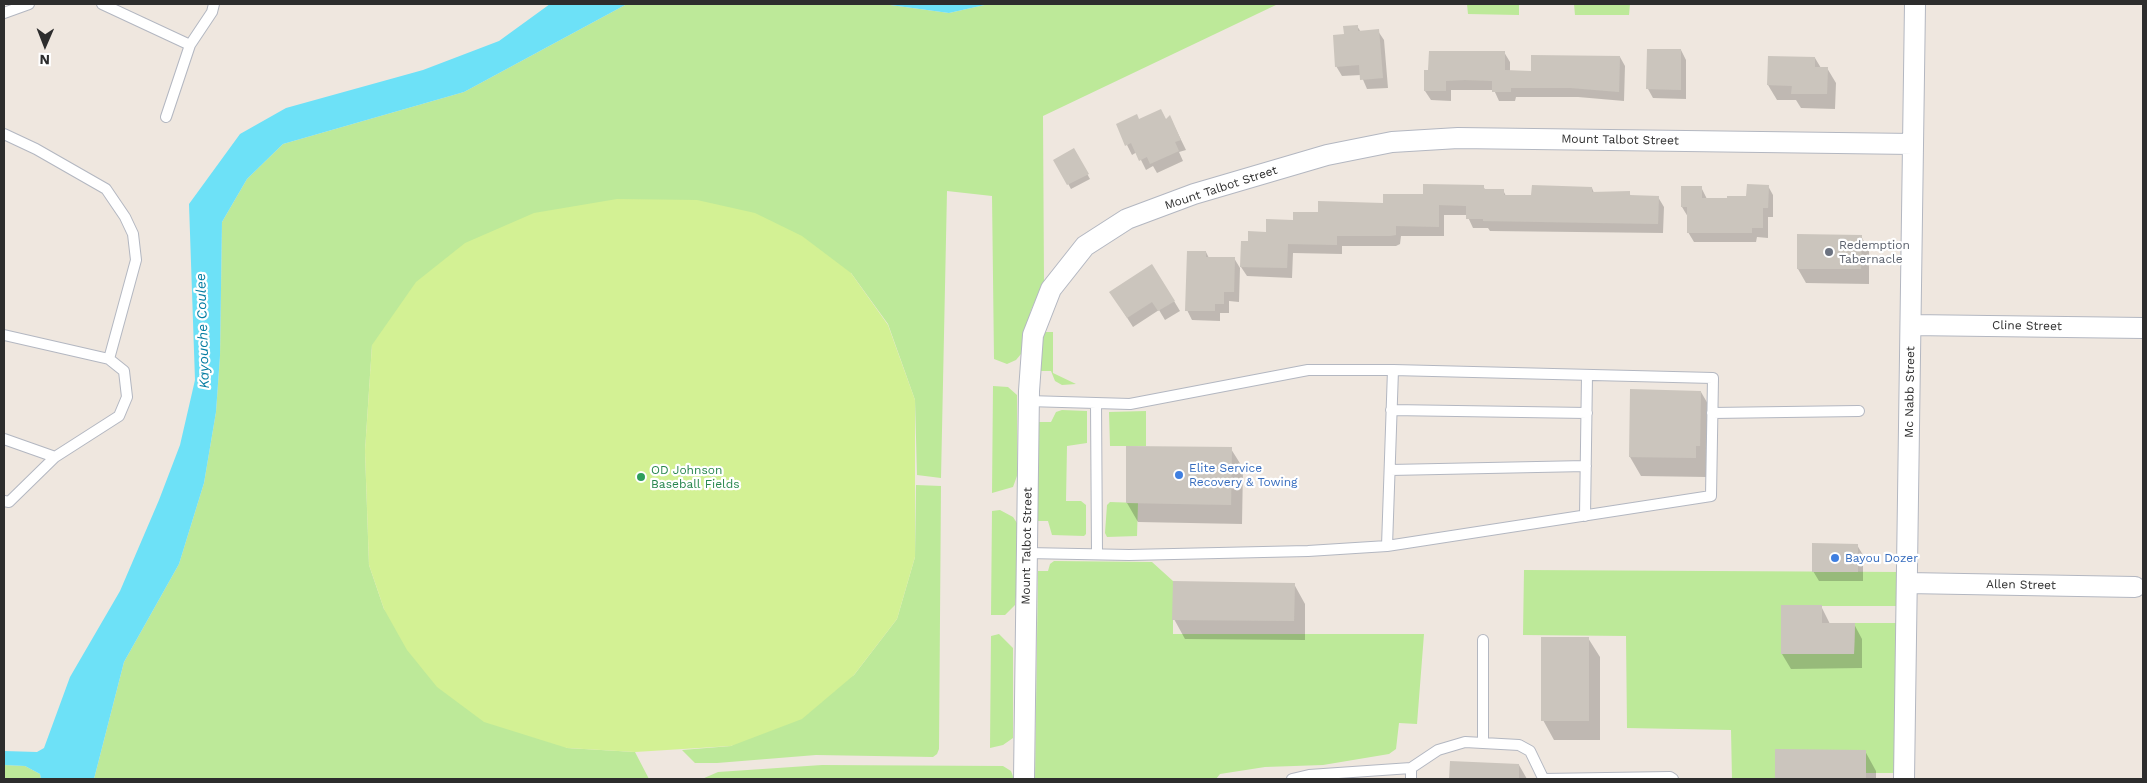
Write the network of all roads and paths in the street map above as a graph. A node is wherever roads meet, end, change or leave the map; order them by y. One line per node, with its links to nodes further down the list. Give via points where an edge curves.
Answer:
1 (29, 4): 5 (lane)
2 (102, 4): 6 (lane)
3 (214, 4): 6 (lane)
4 (1915, 4): 9 (street, Mc Nabb Street)
5 (4, 13)
6 (190, 45): 7 (lane)
7 (166, 117)
8 (4, 134): 13 (lane, via 106,189 133,234 136,260)
9 (1913, 144): 10 (street, Mc Nabb Street); 16 (street, Mount Talbot Street, via 1458,138 1392,142 1328,155 1194,194 1127,219 1085,246 1051,289 1033,335)
10 (1911, 325): 11 (street, Cline Street); 31 (street, Mc Nabb Street)
11 (2143, 328)
12 (4, 335): 13 (lane)
13 (108, 359): 23 (lane, via 124,371 127,397 119,416)
14 (1392, 370): 15 (lane); 17 (lane, via 1308,370 1130,404); 18 (lane)
15 (1587, 375): 20 (lane); 21 (lane, via 1713,378)
16 (1028, 401): 17 (lane); 29 (street, Mount Talbot Street)
17 (1096, 403): 30 (lane)
18 (1391, 410): 20 (lane); 25 (lane)
19 (1860, 411): 21 (lane)
20 (1587, 413): 24 (lane)
21 (1712, 413): 27 (lane, via 1711,496)
22 (4, 439): 23 (lane)
23 (55, 458): 26 (lane, via 9,502)
24 (1586, 466): 25 (lane); 27 (lane)
25 (1390, 470): 28 (lane)
26 (4, 501)
27 (1585, 516): 28 (lane)
28 (1388, 546): 30 (lane, via 1308,551)
29 (1027, 553): 30 (lane); 36 (street, Mount Talbot Street)
30 (1097, 554)
31 (1907, 583): 32 (street, Allen Street); 41 (street, Mc Nabb Street)
32 (2134, 587)
33 (1483, 640): 34 (lane)
34 (1483, 743): 35 (lane, via 1465,742 1438,750); 39 (lane, via 1519,745 1530,751)
35 (1411, 768): 37 (lane); 38 (lane)
36 (1024, 779)
37 (1292, 779)
38 (1411, 779)
39 (1543, 779): 40 (lane)
40 (1673, 779)
41 (1904, 779)

